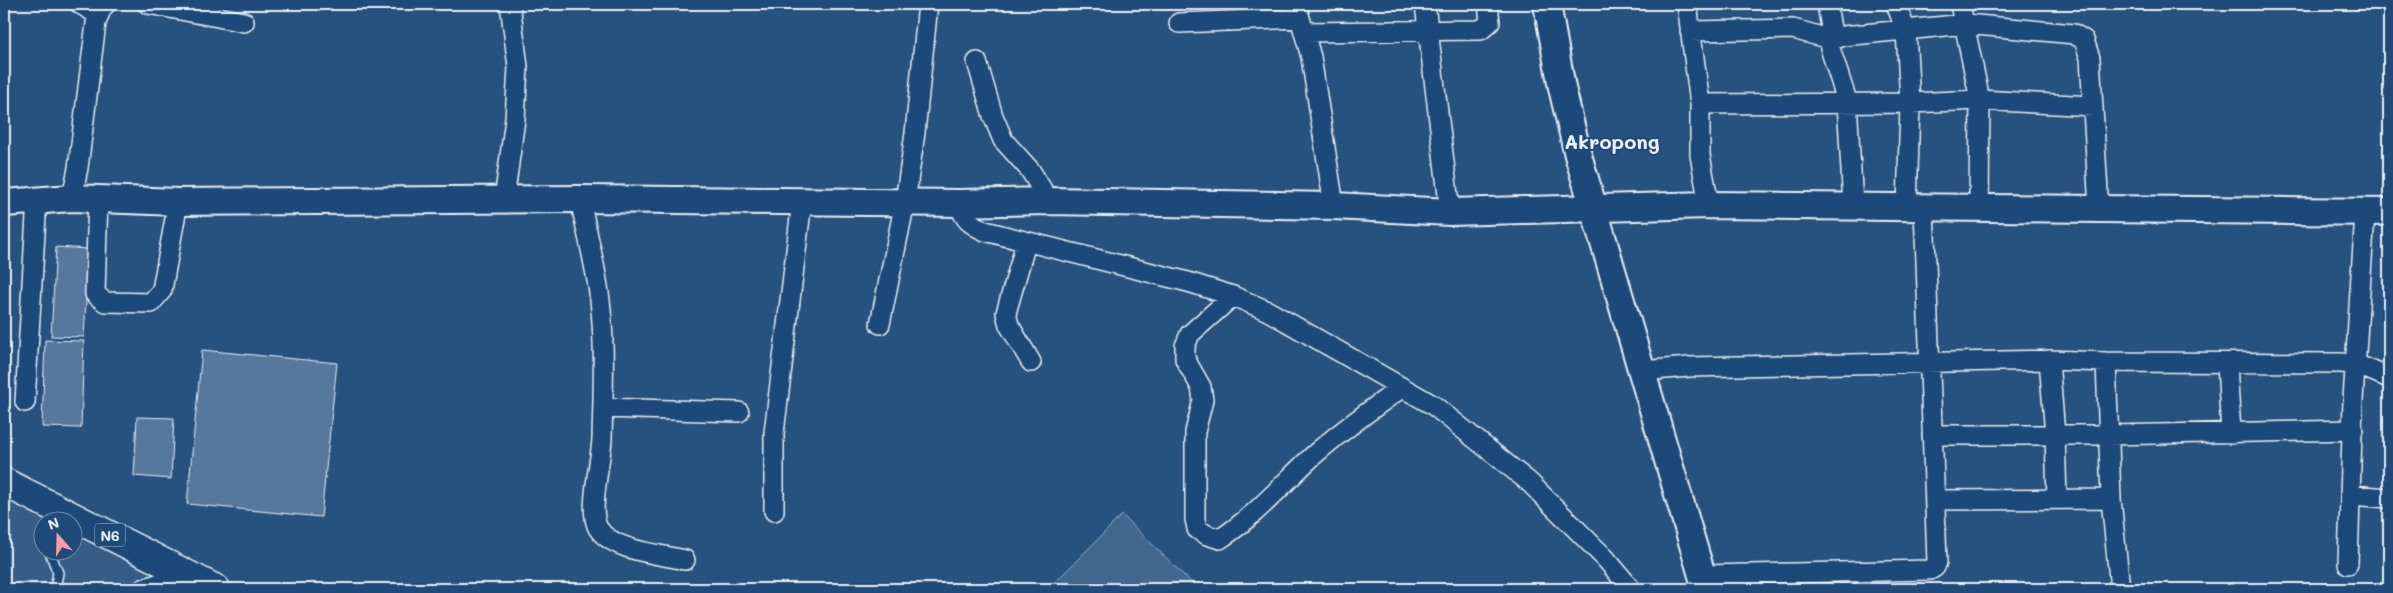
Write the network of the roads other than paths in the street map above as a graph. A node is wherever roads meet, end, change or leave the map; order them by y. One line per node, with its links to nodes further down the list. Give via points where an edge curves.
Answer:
1 (80, 4): 12 (street)
2 (148, 4): 14 (street)
3 (510, 4): 31 (street, via 518,67)
4 (928, 4): 35 (street)
5 (1424, 4): 17 (street)
6 (1488, 4): 17 (street, via 1490,22 1481,30)
7 (1547, 4): 41 (street, via 1562,88)
8 (1687, 4): 18 (street)
9 (1827, 4): 20 (street)
10 (1896, 4): 19 (street)
11 (1960, 4): 16 (street)
12 (102, 9): 27 (street, via 96,24)
13 (1300, 18): 15 (street); 17 (street); 39 (street, via 1310,57)
14 (244, 22)
15 (1179, 23)
16 (1966, 24): 19 (street); 22 (street); 26 (street, via 2074,34 2084,40 2090,58)
17 (1428, 30): 45 (street)
18 (1690, 31): 20 (street, via 1793,29); 25 (street)
19 (1906, 31): 20 (street, via 1843,36); 24 (street)
20 (1833, 40): 23 (street, via 1830,48)
21 (977, 62): 33 (street, via 1003,140 1030,170)
22 (1980, 100): 24 (street); 26 (street); 43 (street)
23 (1847, 101): 24 (street); 25 (street); 40 (street)
24 (1910, 103): 42 (street)
25 (1700, 104): 38 (street, via 1700,155)
26 (2093, 106): 44 (street)
27 (72, 198): 28 (street); 29 (street)
28 (98, 198): 34 (street); 34 (street, via 95,294 105,302 151,303 162,290)
29 (37, 199): 36 (street); 59 (street)
30 (580, 199): 31 (street); 32 (street); 60 (street, via 601,308 605,363)
31 (504, 200): 34 (street)
32 (802, 201): 35 (street); 73 (street, via 774,433)
33 (1049, 201): 37 (street); 39 (street)
34 (178, 202)
35 (905, 202): 37 (street); 49 (street)
36 (4, 203)
37 (959, 203): 47 (street, via 963,217 970,224)
38 (1709, 205): 40 (street); 41 (street)
39 (1334, 206): 45 (street)
40 (1853, 206): 42 (street)
41 (1592, 208): 45 (street); 56 (street)
42 (1916, 208): 43 (street); 51 (street)
43 (1978, 208): 44 (street)
44 (2099, 209): 46 (street)
45 (1450, 212)
46 (2377, 212): 55 (street)
47 (1026, 243): 48 (street, via 1155,273); 52 (street, via 1006,313 1009,325)
48 (1233, 296): 58 (street, via 1268,311); 58 (street, via 1190,334 1185,346 1185,359 1201,387 1203,400 1195,432 1195,519 1197,529 1207,535 1220,539 1232,531 1277,493 1314,455)
49 (880, 324)
50 (2049, 360): 51 (street); 53 (street); 65 (street)
51 (1929, 361): 56 (street); 63 (street)
52 (1031, 362)
53 (2106, 362): 54 (street); 66 (street)
54 (2227, 364): 55 (street); 64 (street)
55 (2356, 364): 57 (street); 62 (street)
56 (1642, 371): 78 (street)
57 (2389, 378)
58 (1401, 388): 82 (street, via 1433,405 1529,482 1606,559)
59 (25, 402)
60 (603, 408): 61 (street); 75 (street, via 601,460 594,509 598,528 609,540 622,546)
61 (739, 412)
62 (2353, 430): 64 (street); 68 (street)
63 (1932, 434): 65 (street); 72 (street)
64 (2231, 434): 66 (street)
65 (2055, 435): 66 (street); 71 (street)
66 (2108, 435): 69 (street)
67 (4, 482): 77 (main road, N6, via 51,509)
68 (2351, 495): 70 (street); 76 (street)
69 (2111, 498): 71 (street); 83 (street)
70 (2389, 498)
71 (2057, 499): 72 (street)
72 (1934, 500): 78 (street, via 1937,562 1930,570)
73 (774, 511)
74 (53, 560): 79 (lane, via 58,573)
75 (685, 560)
76 (2348, 564)
77 (186, 574): 80 (street); 81 (main road, N6)
78 (1704, 582)
79 (55, 589)
80 (143, 589)
81 (216, 589)
82 (1631, 589)
83 (2120, 589)

